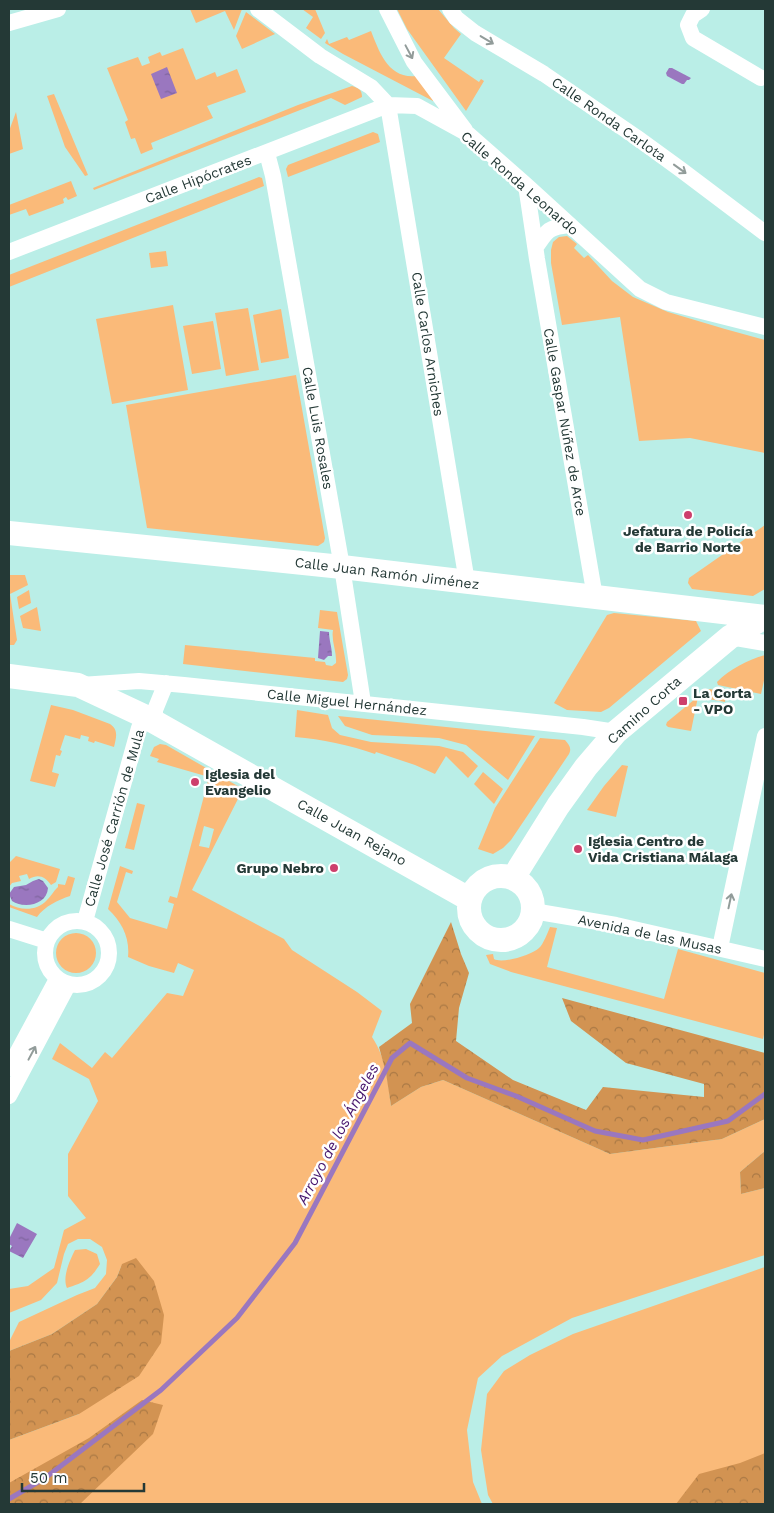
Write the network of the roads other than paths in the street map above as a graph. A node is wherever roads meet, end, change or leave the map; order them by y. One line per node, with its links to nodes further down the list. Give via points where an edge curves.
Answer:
1 (58, 9): 6 (street)
2 (258, 9): 8 (street, via 320,56 371,86)
3 (387, 9): 9 (street, one-way to 9, via 414,62)
4 (450, 9): 13 (street, Calle Ronda Carlota, one-way to 13, via 456,18 475,32 628,131)
5 (702, 9): 7 (street, via 693,15 688,25 693,38)
6 (9, 23)
7 (761, 78)
8 (388, 105): 9 (street, Calle Ronda Leonardo, via 417,106); 10 (street, Calle Hipócrates); 19 (street, Calle Carlos Arniches)
9 (468, 134): 11 (street, Calle Ronda Leonardo)
10 (267, 153): 15 (street, Calle Hipócrates); 18 (street, Calle Luis Rosales)
11 (526, 185): 12 (street, Calle Ronda Leonardo); 14 (street, Calle Gaspar Núñez de Arce)
12 (570, 225): 14 (street, via 545,232); 16 (street, Calle Ronda Leonardo, via 640,289 666,302)
13 (765, 233)
14 (536, 247): 20 (street, Calle Gaspar Núñez de Arce)
15 (9, 252)
16 (765, 327)
17 (9, 533): 18 (street, Calle Juan Ramón Jiménez)
18 (342, 567): 19 (street, Calle Juan Ramón Jiménez); 27 (street, Calle Luis Rosales)
19 (468, 582): 20 (street, Calle Juan Ramón Jiménez)
20 (595, 597): 21 (street, Calle Juan Ramón Jiménez)
21 (765, 617): 22 (street, Camino Corta)
22 (730, 637): 23 (street); 29 (street, Camino Corta)
23 (765, 643)
24 (9, 676): 26 (street, Calle Miguel Hernández)
25 (166, 683): 26 (street, Calle Miguel Hernández, via 139,681); 27 (street, Calle Miguel Hernández); 28 (street)
26 (78, 686): 28 (street, Calle Miguel Hernández)
27 (363, 703): 29 (street, Calle Miguel Hernández)
28 (150, 719): 32 (street, Calle Juan Rejano); 34 (street, Calle José Carrión de Mula, via 139,728)
29 (616, 732): 31 (street, Camino Corta, via 558,806)
30 (765, 736): 37 (street, one-way to 30)
31 (513, 878): 32 (street, via 495,876 479,884); 33 (street, via 529,891)
32 (469, 899): 33 (street, via 469,915 475,930 492,940 511,940 526,929)
33 (534, 911): 37 (street, Avenida de las Musas)
34 (85, 921): 36 (street, via 71,921 56,928); 39 (street, via 104,933 110,952 105,972 88,984)
35 (9, 929): 36 (street)
36 (47, 941): 39 (street, via 45,955 48,968)
37 (720, 948): 38 (street, Avenida de las Musas)
38 (765, 959)
39 (63, 982): 40 (street); 41 (street, one-way to 39)
40 (9, 1068)
41 (9, 1096)

